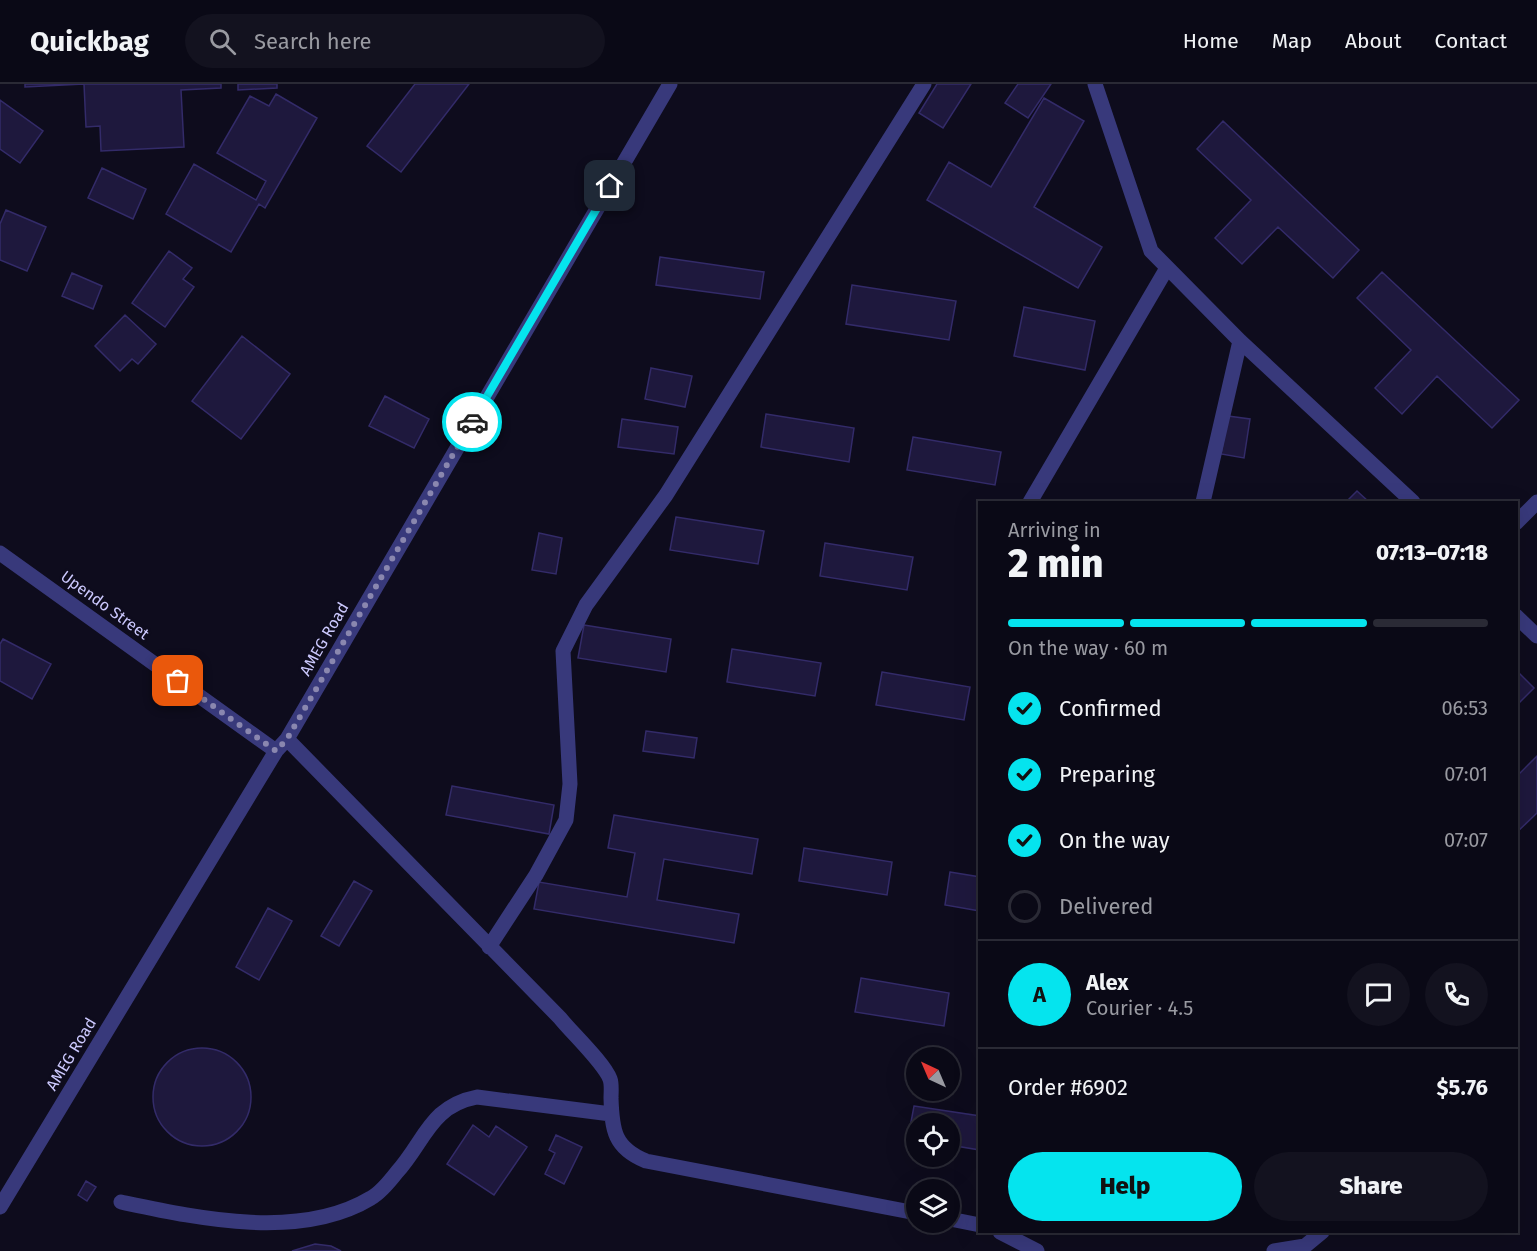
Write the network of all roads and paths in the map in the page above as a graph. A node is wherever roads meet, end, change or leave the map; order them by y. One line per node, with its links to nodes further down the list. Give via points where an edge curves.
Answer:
1 (670, 84): 14 (lane, AMEG Road)
2 (924, 84): 16 (lane, via 666,495 586,605 563,651 570,784 566,820)
3 (1095, 84): 4 (lane, via 1151,251)
4 (1167, 268): 5 (lane); 6 (lane)
5 (1240, 341): 7 (lane); 8 (lane)
6 (1031, 501)
7 (1203, 501)
8 (1412, 501)
9 (1537, 502): 10 (lane)
10 (1518, 521)
11 (0, 553): 15 (lane, Upendo Street)
12 (1518, 618): 13 (lane)
13 (1537, 636)
14 (287, 739): 15 (lane, AMEG Road); 16 (lane)
15 (276, 751): 19 (lane, AMEG Road)
16 (489, 947): 17 (lane, via 560,1018 611,1080)
17 (611, 1114): 18 (lane, via 477,1097 458,1101 433,1120 399,1171 372,1198 309,1220 202,1219); 20 (lane, via 616,1136 627,1153 646,1161)
18 (121, 1202)
19 (0, 1207)
20 (906, 1211)
21 (960, 1222): 22 (lane)
22 (978, 1225)
23 (1002, 1233): 25 (lane)
24 (1321, 1233): 26 (lane, via 1305,1246)
25 (1037, 1251)
26 (1274, 1251)

